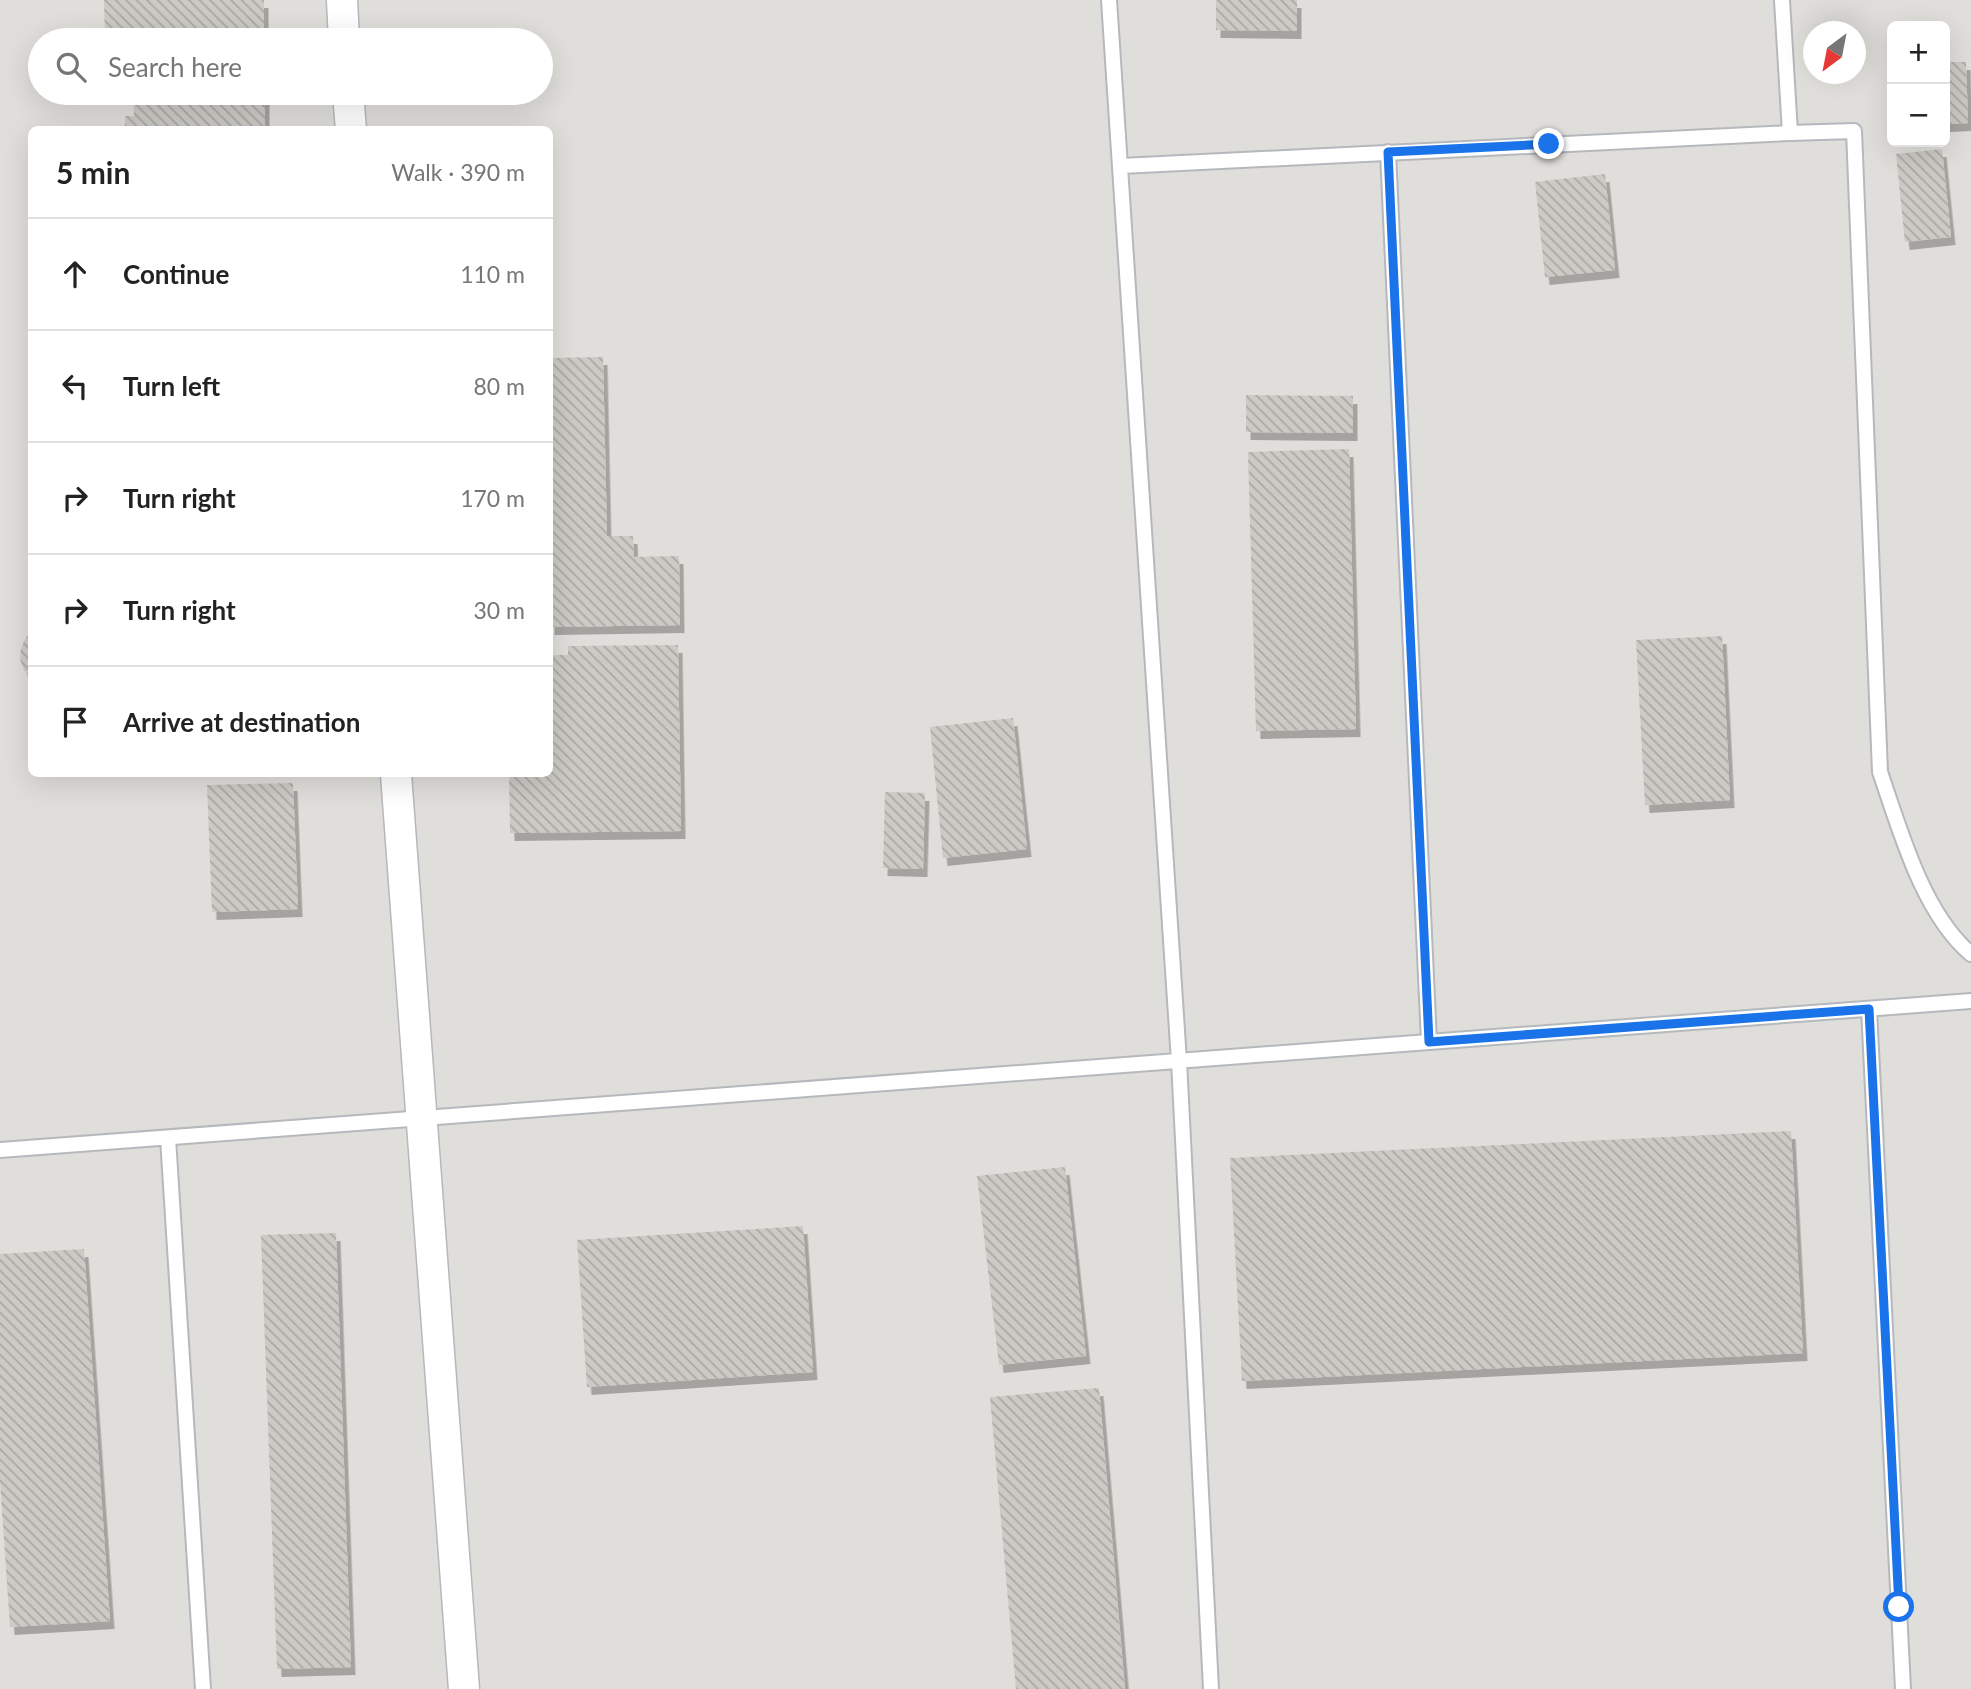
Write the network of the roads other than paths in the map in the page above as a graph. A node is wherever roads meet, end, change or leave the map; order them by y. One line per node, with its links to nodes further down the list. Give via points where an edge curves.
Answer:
1 (342, 0): 4 (street)
2 (1109, 0): 9 (lane)
3 (1782, 0): 7 (lane)
4 (344, 28)
5 (349, 105): 6 (street)
6 (351, 126)
7 (1790, 133): 8 (lane); 11 (lane, via 1854,131 1880,772 1915,872 1955,941)
8 (1388, 152): 9 (lane); 14 (lane)
9 (1121, 166): 15 (lane)
10 (396, 777): 16 (street)
11 (1971, 954)
12 (1971, 1001): 13 (lane)
13 (1869, 1009): 14 (lane); 22 (lane)
14 (1429, 1042): 15 (lane)
15 (1179, 1062): 16 (lane); 21 (lane)
16 (420, 1120): 17 (lane); 20 (street)
17 (168, 1138): 18 (lane); 19 (lane)
18 (0, 1150)
19 (203, 1689)
20 (464, 1689)
21 (1211, 1689)
22 (1903, 1689)

